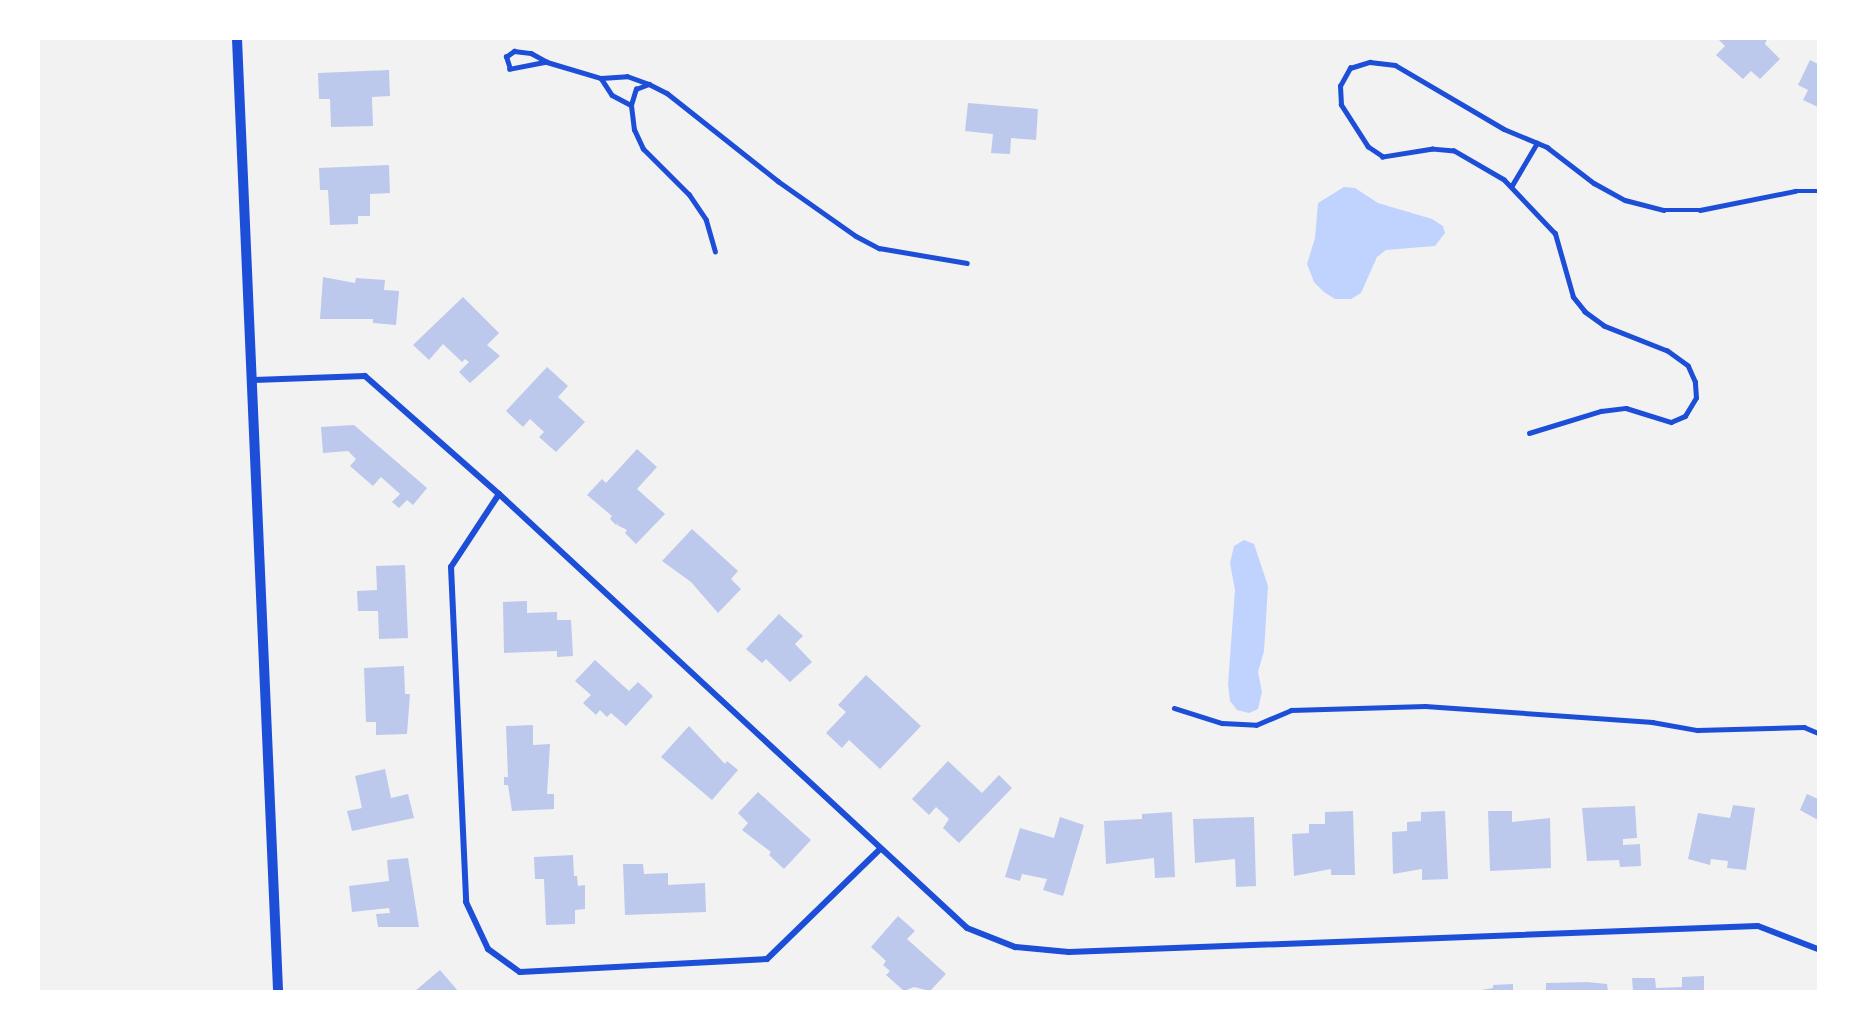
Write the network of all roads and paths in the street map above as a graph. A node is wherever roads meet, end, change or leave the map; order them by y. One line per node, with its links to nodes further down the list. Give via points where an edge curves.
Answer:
1 (237, 39): 11 (street)
2 (547, 62): 2 (lane, via 531,53 514,51 506,57 510,69); 3 (lane)
3 (601, 78): 4 (lane, via 627,76); 5 (lane, via 612,95)
4 (649, 84): 5 (lane, via 636,89); 10 (lane, via 667,93 778,181 856,236 879,248)
5 (631, 105): 9 (lane, via 634,130 643,149 689,195 706,220)
6 (1537, 143): 7 (lane); 7 (lane, via 1495,124 1395,65 1370,62 1350,68 1340,86 1341,105 1368,147 1383,157 1454,151 1476,161); 8 (lane, via 1625,200 1664,210 1700,210 1795,191)
7 (1511, 187): 12 (lane, via 1555,234 1573,297 1585,312 1604,326 1666,351 1688,366 1695,382 1696,398 1686,416 1671,422 1626,408 1601,411)
8 (1818, 191)
9 (715, 252)
10 (967, 263)
11 (250, 381): 13 (street, via 365,376); 18 (street)
12 (1529, 433)
13 (499, 494): 16 (street); 16 (street, via 451,567 466,902 488,949 520,972 767,960)
14 (1174, 708): 15 (lane, via 1233,724 1256,724 1291,710 1425,706 1652,722 1697,730 1804,727)
15 (1818, 733)
16 (879, 850): 17 (street, via 967,928 1015,947 1069,952 1758,926)
17 (1818, 949)
18 (278, 991)

